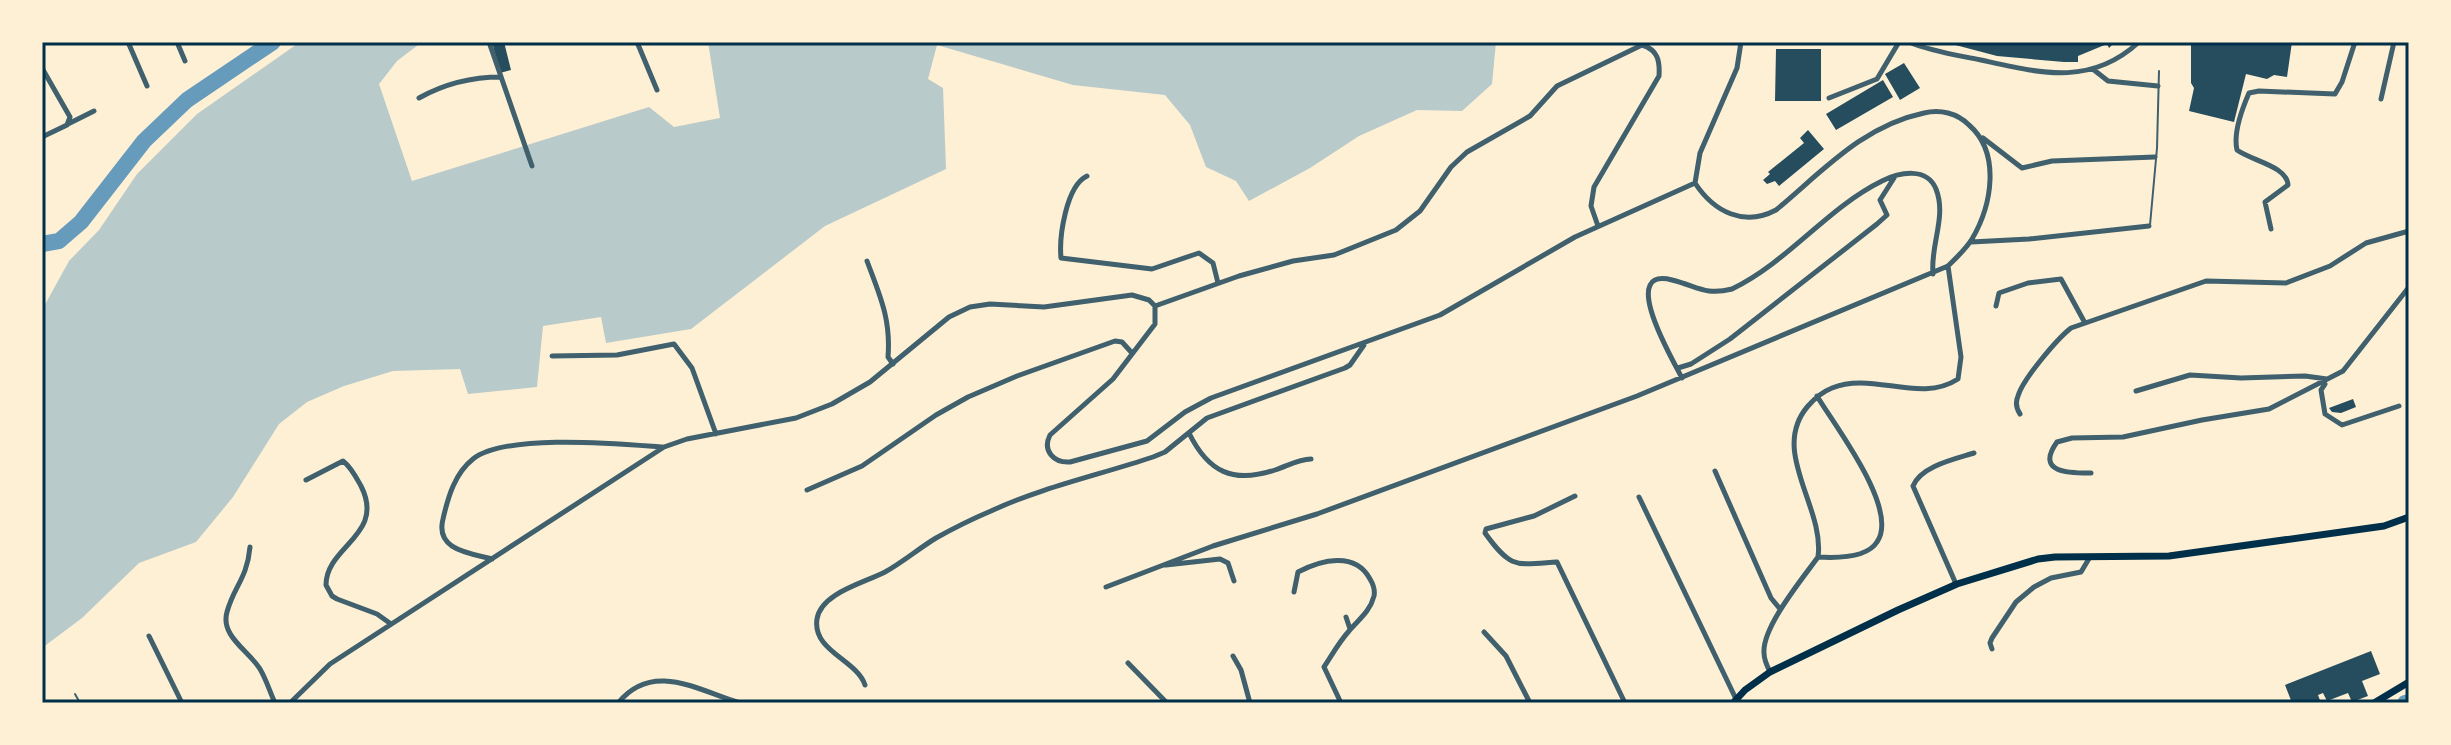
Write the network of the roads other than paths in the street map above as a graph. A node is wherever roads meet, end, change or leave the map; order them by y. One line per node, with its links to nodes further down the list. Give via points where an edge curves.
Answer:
1 (128, 42): 16 (street)
2 (177, 42): 11 (street)
3 (489, 42): 15 (street)
4 (637, 42): 18 (street)
5 (1741, 42): 30 (street, via 1737,68 1700,153)
6 (1899, 42): 20 (street, via 1877,79)
7 (1909, 42): 13 (street, via 2040,72)
8 (2139, 42): 13 (street)
9 (2355, 42): 33 (street, via 2335,94 2259,91 2246,99 2237,150 2288,180 2265,202)
10 (2394, 42): 21 (street)
11 (185, 61)
12 (42, 68): 23 (street, via 70,117)
13 (2093, 69): 17 (street, via 2108,81)
14 (2159, 71): 17 (lane)
15 (502, 80): 19 (street, via 483,77); 27 (street)
16 (147, 86)
17 (2158, 86): 26 (lane)
18 (657, 90)
19 (419, 98)
20 (1829, 98)
21 (2381, 99)
22 (94, 111): 23 (street)
23 (67, 125): 24 (street)
24 (42, 137)
25 (1982, 138): 26 (street, via 2022,168 2052,161); 30 (street, via 1965,121 1945,112 1895,122 1864,136 1776,210 1755,218 1739,218 1718,208); 35 (street, via 1990,159 1987,194)
26 (2155, 157): 32 (lane)
27 (532, 166)
28 (1087, 176): 39 (street, via 1071,193 1061,258 1152,269 1199,253 1213,263)
29 (1895, 176): 38 (street, via 1923,175 1937,192 1940,215); 48 (street, via 1880,200 1887,215 1877,224 1730,339); 48 (street, via 1862,194 1732,289 1708,293 1670,279 1650,285 1652,314)
30 (1695, 183): 31 (street)
31 (1598, 226): 39 (street, via 1591,206 1594,187 1659,76 1655,52 1642,45 1557,86 1525,120 1467,152 1420,211 1396,230 1334,255); 44 (street, via 1465,302)
32 (2149, 226): 35 (street)
33 (2271, 229)
34 (2409, 231): 43 (street, via 2366,243 2330,266 2286,283 2206,281)
35 (1970, 242): 37 (street)
36 (867, 261): 47 (street, via 886,312 888,357)
37 (1948, 266): 38 (street); 52 (street, via 1961,357 1958,379 1945,386 1913,389 1839,385)
38 (1933, 274): 49 (street)
39 (1218, 283): 41 (street)
40 (2409, 287): 50 (street, via 2343,371)
41 (1155, 306): 45 (street, via 1155,324); 47 (street, via 1132,295 1044,307 978,305 949,317)
42 (1996, 306): 43 (street, via 1999,293 2008,289 2061,279)
43 (2085, 323): 54 (street, via 2061,336 2029,378 2016,400)
44 (1365, 344): 45 (street, via 1211,398 1147,441 1070,462 1056,460 1047,447 1050,435 1101,390); 55 (street, via 1345,368 1223,411)
45 (1132, 353): 63 (street, via 1115,341 1017,376 936,415 862,466)
46 (552, 356): 56 (street, via 617,355 674,344 692,368)
47 (893, 364): 56 (street, via 852,394 812,413)
48 (1678, 368): 49 (street)
49 (1682, 378): 71 (street, via 1317,514)
50 (2324, 380): 51 (street, via 2190,375); 53 (street, via 2325,414 2342,425); 61 (street, via 2255,413 2123,437 2057,442 2052,456 2058,471)
51 (2136, 391)
52 (1817, 396): 69 (street, via 1797,421 1794,447 1816,520); 69 (street, via 1855,455 1878,504 1882,526 1872,547 1851,555)
53 (2399, 406)
54 (2020, 414)
55 (1189, 433): 59 (street, via 1215,469 1226,474 1256,475); 87 (street, via 1153,457 993,510 825,603 816,623 822,640 854,667)
56 (716, 434): 57 (street)
57 (664, 447): 70 (street); 70 (street, via 532,445 475,457 458,475 442,536 455,548)
58 (1974, 453): 73 (street, via 1926,472 1913,486)
59 (1311, 459)
60 (1715, 471): 76 (street)
61 (2091, 473)
62 (306, 480): 78 (street, via 337,462 348,465 367,500 367,516 329,571 326,585 332,596)
63 (807, 490)
64 (1575, 496): 100 (street, via 1485,533 1513,563 1557,562)
65 (1639, 497): 89 (street)
66 (2409, 517): 68 (main road, via 2384,526 2228,549 2169,556)
67 (250, 547): 93 (street, via 227,625 261,671)
68 (2090, 556): 73 (main road, via 2038,559); 82 (street, via 2081,572 2043,580 2024,595 1992,638)
69 (1818, 557): 76 (street)
70 (492, 559): 78 (street)
71 (1161, 565): 72 (street, via 1220,559 1228,563); 74 (street)
72 (1234, 581)
73 (1956, 584): 85 (main road)
74 (1106, 587)
75 (1294, 592): 79 (street, via 1298,572 1329,560 1358,566 1368,574 1375,595)
76 (1780, 610): 85 (street, via 1765,643)
77 (1346, 617): 79 (street)
78 (391, 624): 90 (street, via 330,664)
79 (1350, 629): 98 (street, via 1324,667)
80 (1484, 632): 99 (street, via 1506,656)
81 (149, 636): 92 (street)
82 (1992, 649)
83 (1233, 656): 97 (street)
84 (1128, 663): 96 (street)
85 (1770, 672): 89 (main road)
86 (2409, 682): 101 (main road)
87 (865, 685)
88 (75, 694): 91 (lane)
89 (1735, 701)
90 (292, 702)
91 (80, 703)
92 (182, 703)
93 (275, 703)
94 (618, 703): 95 (street, via 640,685 681,681)
95 (740, 703)
96 (1167, 703)
97 (1250, 703)
98 (1341, 703)
99 (1530, 703)
100 (1625, 703)
101 (2374, 703)

